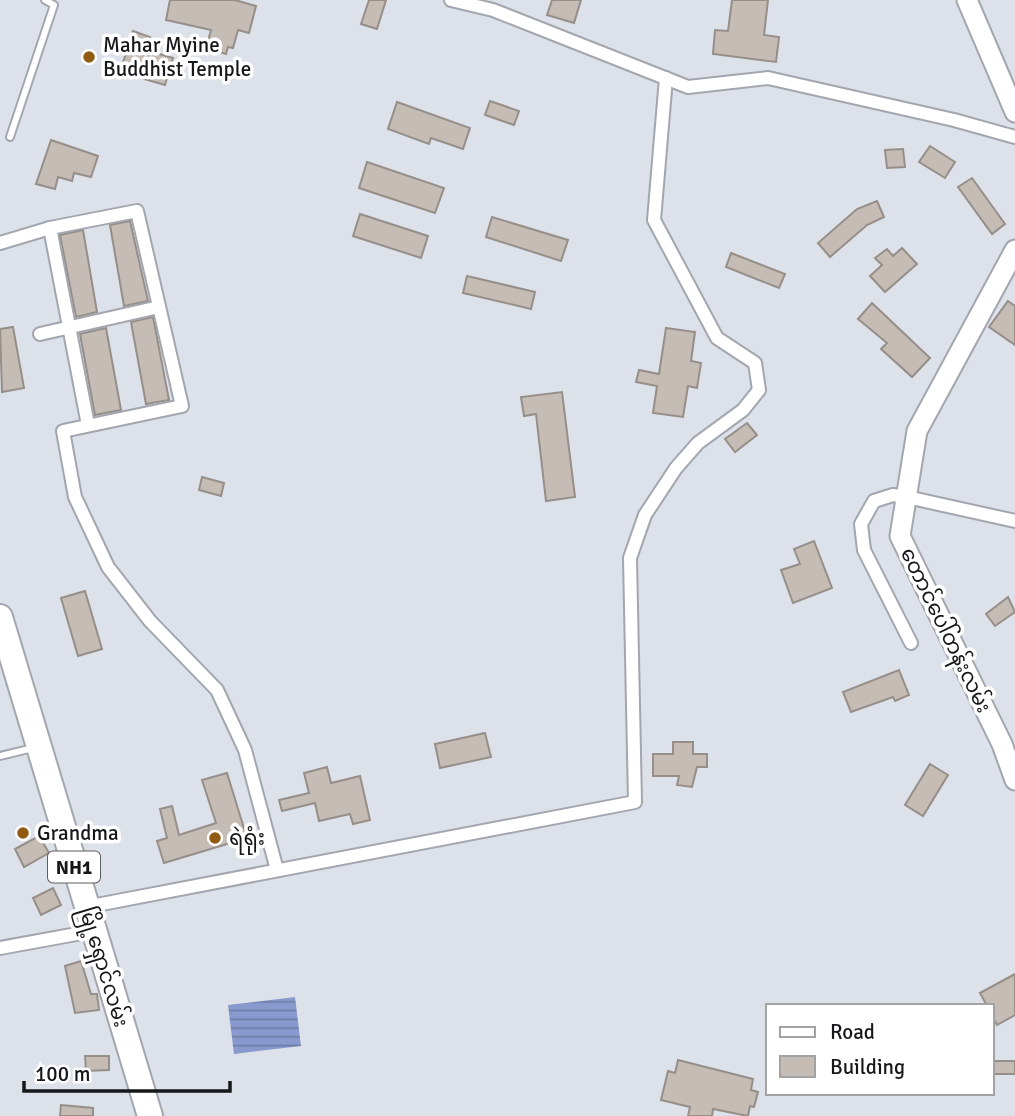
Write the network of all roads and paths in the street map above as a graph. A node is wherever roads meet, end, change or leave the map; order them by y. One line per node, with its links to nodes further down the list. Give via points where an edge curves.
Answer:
1 (45, 0): 6 (lane, via 54,5)
2 (451, 0): 4 (street, via 492,10)
3 (967, 0): 5 (street)
4 (666, 78): 7 (street, via 688,87 768,78); 22 (street, via 654,220 717,338 755,363 759,390 743,410 698,443 676,468 645,515 630,558 635,803)
5 (1015, 112)
6 (10, 137)
7 (1015, 137)
8 (50, 228): 9 (street); 11 (street, via 137,211); 12 (street)
9 (0, 243)
10 (1015, 250): 15 (street, တောင်ပေါ်တန်းလမ်း, via 917,431)
11 (159, 307): 12 (street); 14 (street, via 182,406)
12 (69, 328): 13 (street); 14 (street)
13 (40, 334)
14 (89, 425): 22 (street, via 63,431 75,497 108,567 150,621 217,691 245,750)
15 (906, 497): 16 (street); 18 (street, via 893,495 874,501 861,524 864,550); 21 (street, တောင်ပေါ်တန်းလမ်း, via 900,536 1002,744)
16 (1015, 521)
17 (0, 617): 19 (highway, မြို့ရှောင်လမ်း / NH1)
18 (911, 643)
19 (38, 747): 20 (lane); 23 (highway, မြို့ရှောင်လမ်း / NH1)
20 (0, 757)
21 (1015, 780)
22 (277, 870): 23 (street)
23 (86, 907): 24 (highway, မြို့ရှောင်လမ်း / NH1)
24 (93, 931): 25 (street); 26 (highway, မြို့ရှောင်လမ်း / NH1)
25 (0, 948)
26 (150, 1116)

